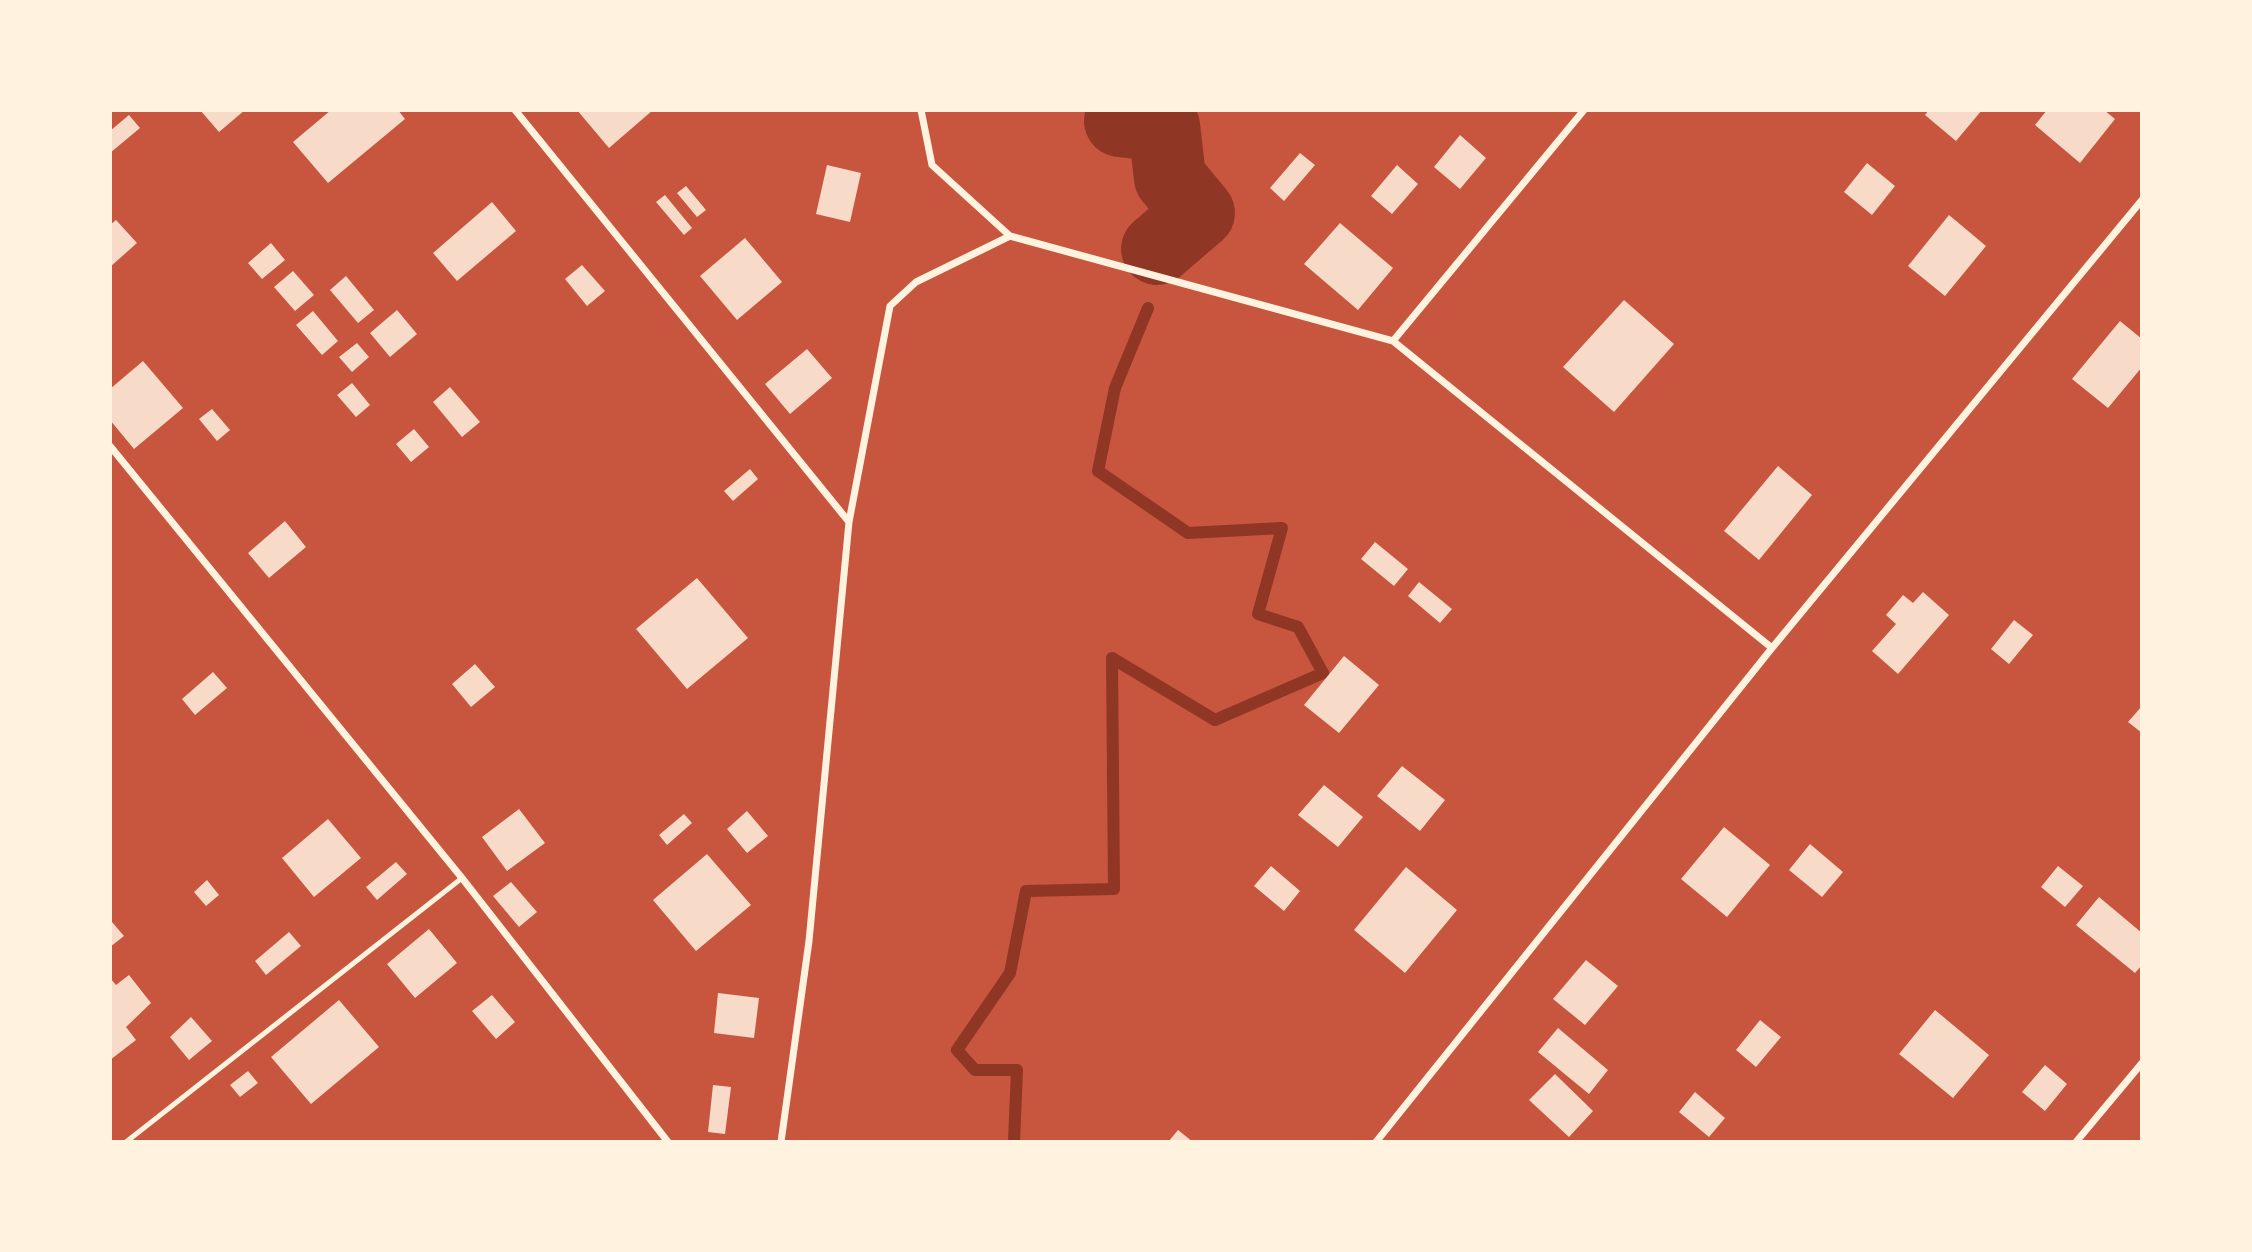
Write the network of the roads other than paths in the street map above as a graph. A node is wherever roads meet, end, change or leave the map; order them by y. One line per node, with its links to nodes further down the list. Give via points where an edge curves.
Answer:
1 (514, 110): 8 (street)
2 (922, 110): 5 (street, via 932,164)
3 (1584, 110): 6 (street)
4 (2142, 200): 9 (street)
5 (1010, 236): 6 (street); 8 (street, via 916,282 890,306)
6 (1393, 341): 9 (street)
7 (110, 446): 10 (street)
8 (849, 522): 14 (street, via 809,941)
9 (1772, 648): 15 (street)
10 (462, 878): 12 (lane); 13 (street)
11 (2142, 1063): 16 (street)
12 (126, 1142)
13 (668, 1142)
14 (781, 1142)
15 (1376, 1142)
16 (2076, 1142)

